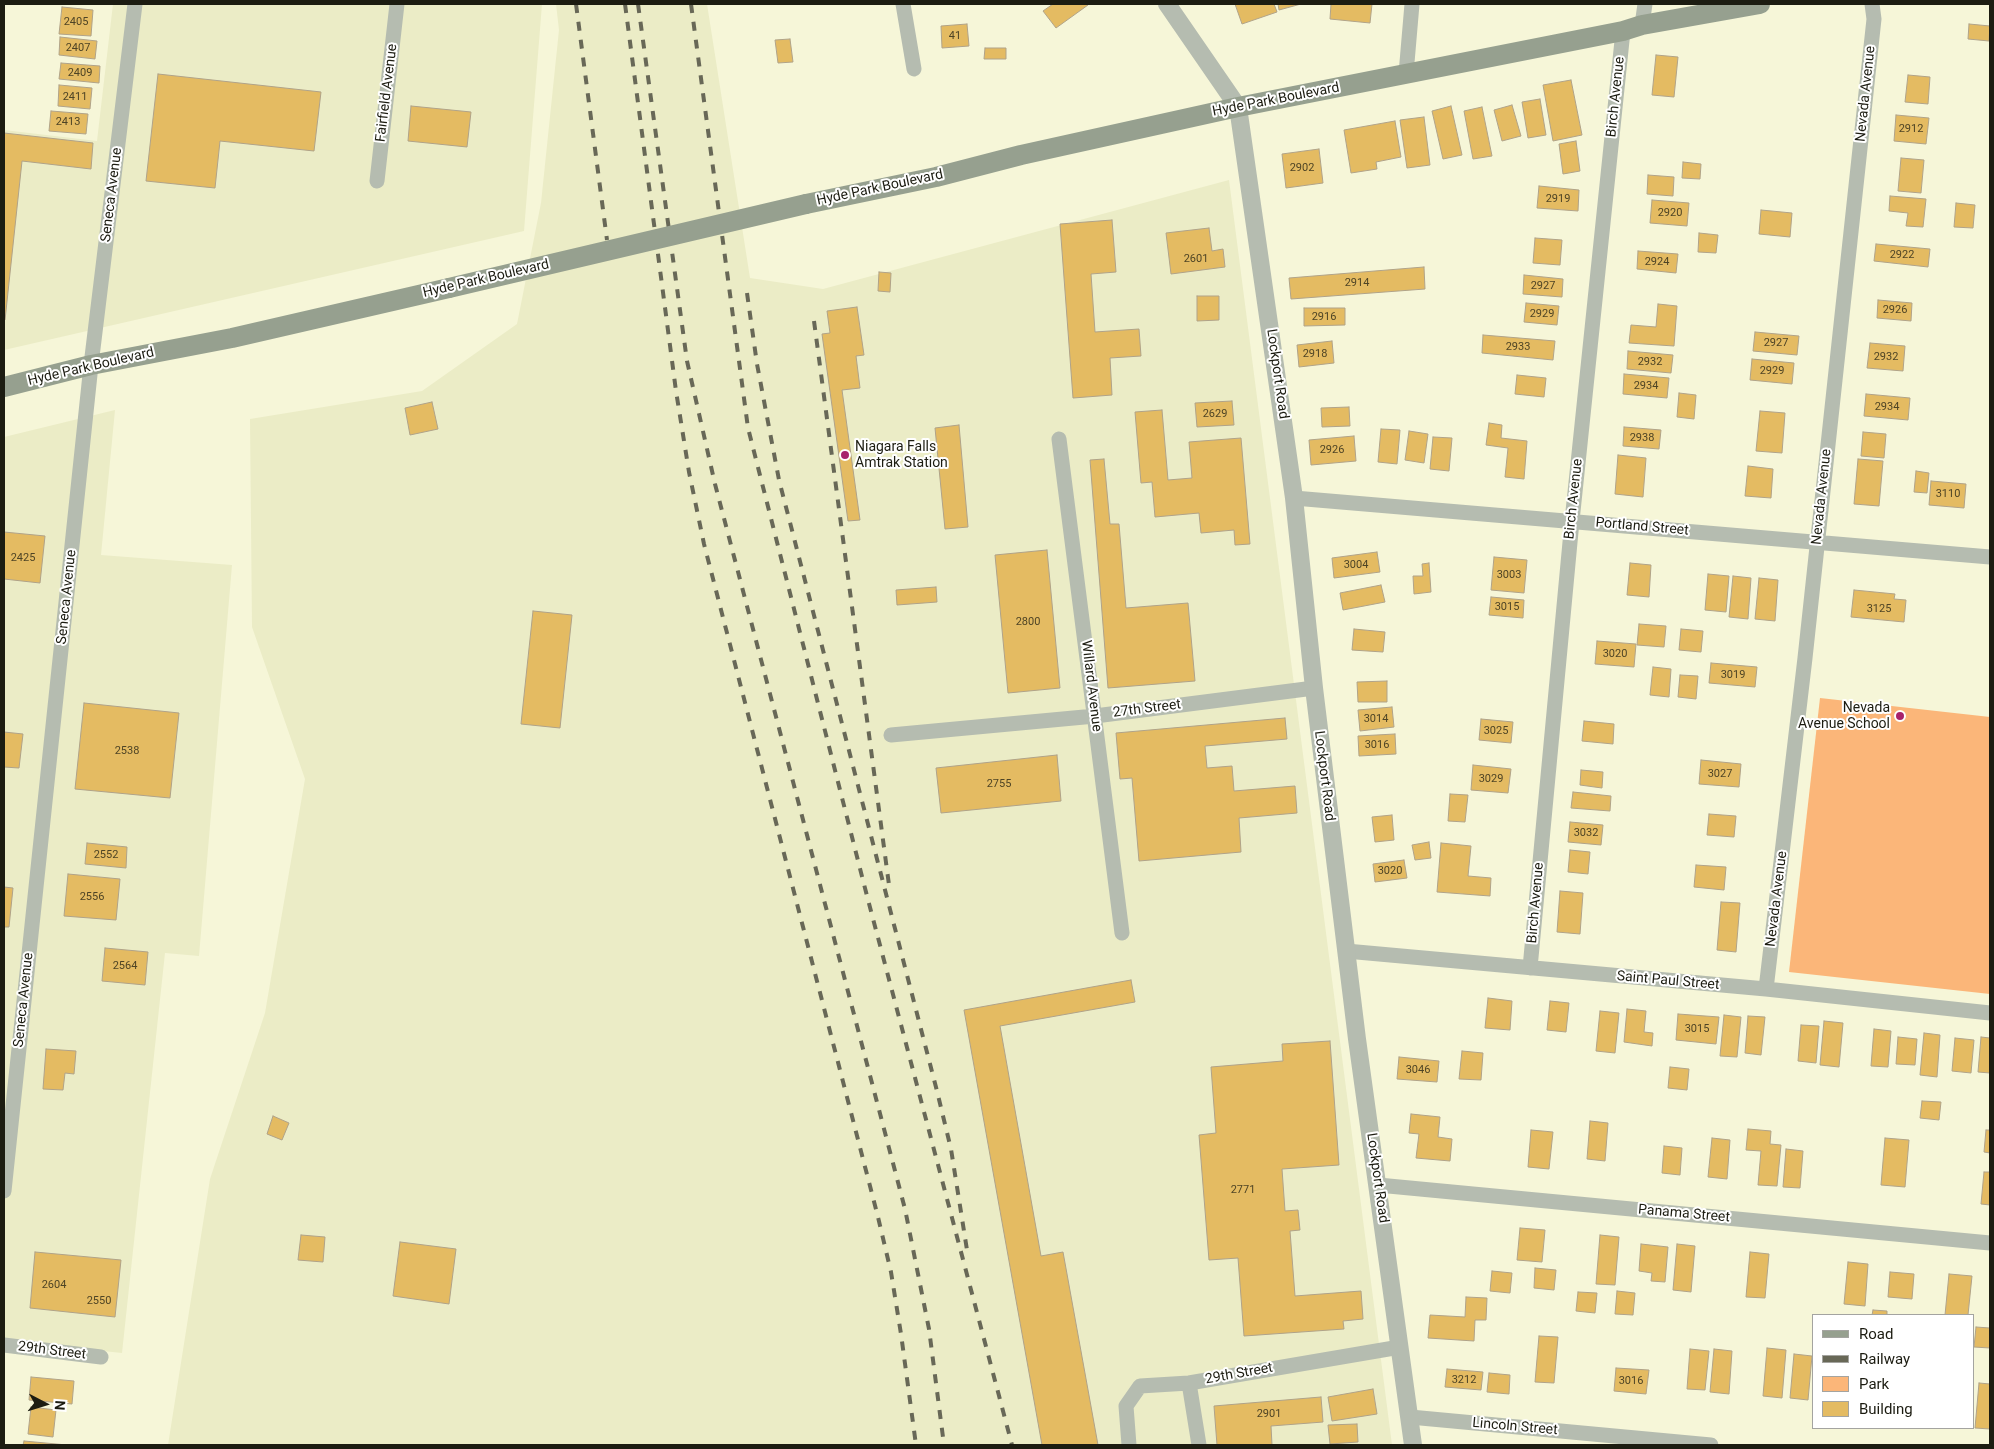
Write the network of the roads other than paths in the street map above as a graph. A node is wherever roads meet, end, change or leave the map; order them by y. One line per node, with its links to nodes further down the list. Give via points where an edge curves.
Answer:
1 (135, 4): 14 (street, Seneca Avenue)
2 (398, 4): 13 (street, Fairfield Avenue)
3 (903, 4): 10 (street)
4 (1412, 4): 11 (street)
5 (1645, 4): 9 (street, Birch Avenue)
6 (1760, 4): 9 (main road, Hyde Park Boulevard)
7 (1872, 4): 19 (street, Nevada Avenue, via 1874,19)
8 (1170, 6): 12 (street)
9 (1633, 28): 11 (main road, Hyde Park Boulevard); 18 (street, Birch Avenue)
10 (914, 69)
11 (1406, 74): 12 (main road, Hyde Park Boulevard)
12 (1238, 106): 14 (main road, Hyde Park Boulevard, bridge, via 232,338); 17 (street, Lockport Road)
13 (377, 181)
14 (91, 365): 15 (main road, Hyde Park Boulevard); 30 (street, Seneca Avenue)
15 (4, 387)
16 (1059, 439): 22 (street, Willard Avenue)
17 (1294, 498): 18 (street, Portland Street); 21 (street, Lockport Road)
18 (1572, 521): 19 (street, Portland Street); 26 (street, Birch Avenue)
19 (1817, 541): 20 (street, Portland Street); 27 (street, Nevada Avenue)
20 (1990, 557)
21 (1314, 688): 22 (street, 27th Street); 25 (street, Lockport Road)
22 (1095, 716): 23 (street, 27th Street); 24 (street, Willard Avenue)
23 (891, 735)
24 (1122, 933)
25 (1346, 952): 26 (street, Saint Paul Street); 29 (street, Lockport Road)
26 (1530, 968): 27 (street, Saint Paul Street)
27 (1766, 989): 28 (street, Saint Paul Street)
28 (1990, 1013)
29 (1378, 1185): 31 (street, Panama Street); 33 (street, Lockport Road)
30 (4, 1191)
31 (1990, 1244)
32 (4, 1345): 34 (street, 29th Street)
33 (1400, 1347): 35 (street, 29th Street); 36 (street, Lockport Road)
34 (101, 1356)
35 (1189, 1382): 37 (street, 29th Street, via 1140,1386 1126,1406); 38 (street)
36 (1410, 1417): 39 (street, Lockport Road); 40 (street, Lincoln Street)
37 (1129, 1445)
38 (1199, 1445)
39 (1413, 1445)
40 (1711, 1445)

